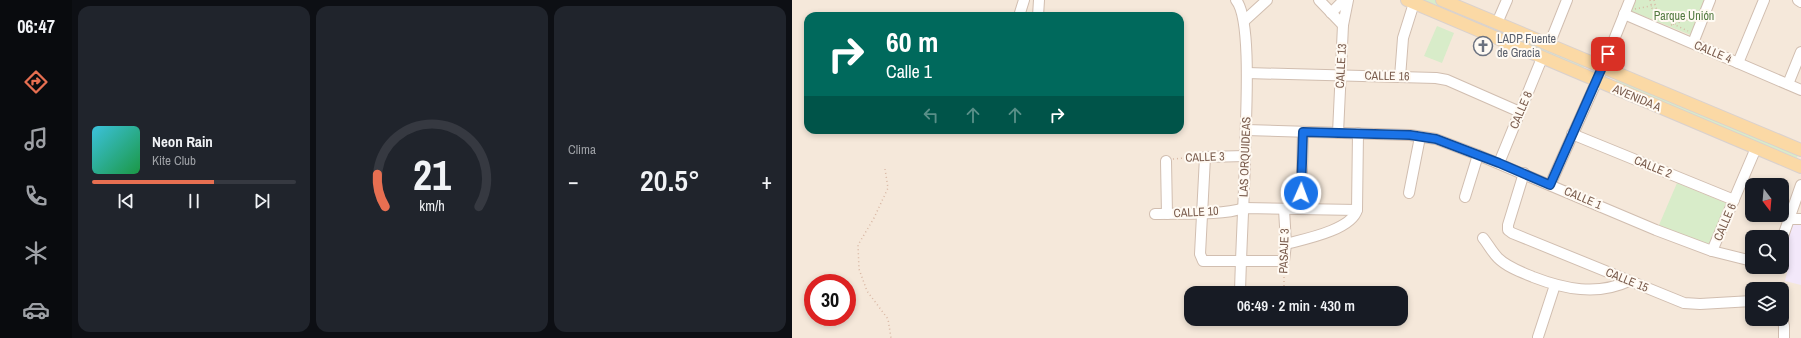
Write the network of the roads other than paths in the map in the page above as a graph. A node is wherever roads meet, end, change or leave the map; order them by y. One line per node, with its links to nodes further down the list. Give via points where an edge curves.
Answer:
1 (1024, 0): 17 (street)
2 (1040, 0): 18 (street)
3 (1236, 0): 20 (street)
4 (1267, 0): 20 (street)
5 (1319, 0): 19 (street)
6 (1344, 0): 19 (street)
7 (1348, 0): 22 (street, CALLE 13)
8 (1442, 0): 21 (main road, AVENIDA A)
9 (1507, 0): 21 (street)
10 (1567, 0): 24 (street)
11 (1710, 0): 23 (street)
12 (1764, 0): 27 (street)
13 (1798, 0): 15 (street)
14 (1410, 2): 26 (main road, AVENIDA A); 31 (street, via 1403,38)
15 (1801, 2)
16 (1629, 8): 23 (street, CALLE 4); 28 (street)
17 (1021, 12)
18 (1038, 12)
19 (1331, 13): 22 (street)
20 (1244, 21): 29 (street, LAS ORQUIDEAS)
21 (1497, 23): 24 (main road, AVENIDA A)
22 (1343, 25): 30 (street, CALLE 13)
23 (1693, 43): 27 (street, CALLE 4)
24 (1549, 45): 28 (main road, AVENIDA A)
25 (1801, 52): 33 (street)
26 (1542, 58): 32 (main road, AVENIDA A); 35 (street, CALLE 8)
27 (1738, 63): 33 (street, CALLE 4)
28 (1603, 68): 32 (street); 43 (main road, AVENIDA A)
29 (1248, 73): 30 (street, CALLE 16); 36 (street, LAS ORQUIDEAS)
30 (1340, 75): 31 (street, CALLE 16); 38 (street, CALLE 13)
31 (1400, 77): 35 (street, CALLE 16, via 1447,80)
32 (1596, 81): 40 (street); 42 (main road, AVENIDA A)
33 (1788, 84): 34 (street, CALLE 4)
34 (1801, 90)
35 (1520, 112): 47 (street, CALLE 8)
36 (1246, 130): 37 (street, CALLE 1); 45 (street, LAS ORQUIDEAS)
37 (1303, 132): 38 (street, CALLE 1); 57 (street)
38 (1338, 133): 39 (street, CALLE 1)
39 (1358, 134): 41 (street, CALLE 1); 58 (street)
40 (1572, 134): 50 (street); 54 (street, CALLE 2)
41 (1420, 137): 44 (street, CALLE 1, via 1436,139); 52 (street)
42 (1756, 148): 48 (main road, AVENIDA A); 54 (street, CALLE 6)
43 (1801, 150)
44 (1478, 155): 47 (street, CALLE 1); 53 (street)
45 (1245, 156): 55 (street, LAS ORQUIDEAS); 59 (street, CALLE 3, via 1205,157)
46 (1166, 161): 61 (street)
47 (1499, 163): 49 (street, CALLE 1)
48 (1801, 167)
49 (1524, 173): 50 (street, CALLE 1); 69 (street, CALLE 15, via 1508,230)
50 (1550, 185): 66 (street, CALLE 1)
51 (1801, 185): 62 (street)
52 (1410, 193)
53 (1465, 197)
54 (1734, 200): 66 (street, CALLE 6)
55 (1244, 208): 56 (street, CALLE 10); 59 (street, CALLE 10); 68 (street, LAS ORQUIDEAS)
56 (1284, 209): 57 (street, CALLE 10); 65 (street, PASAJE 3)
57 (1300, 209): 58 (street, CALLE 10)
58 (1357, 210): 65 (street, via 1351,220 1342,226)
59 (1202, 213): 61 (street, CALLE 10); 68 (street, via 1200,254 1203,261)
60 (1156, 214): 61 (street, CALLE 10)
61 (1167, 214)
62 (1789, 219): 63 (street)
63 (1801, 219)
64 (1483, 238): 70 (street, via 1497,257 1508,266)
65 (1286, 244): 68 (street, PASAJE 3, via 1284,261)
66 (1712, 251): 67 (street, CALLE 1)
67 (1745, 259)
68 (1241, 260): 71 (street, LAS ORQUIDEAS)
69 (1629, 281): 70 (street, via 1604,289 1575,289); 72 (street, CALLE 15, via 1684,302 1700,304)
70 (1555, 285): 74 (street)
71 (1240, 286)
72 (1745, 301)
73 (1784, 326): 75 (street)
74 (1538, 337)
75 (1784, 338)

